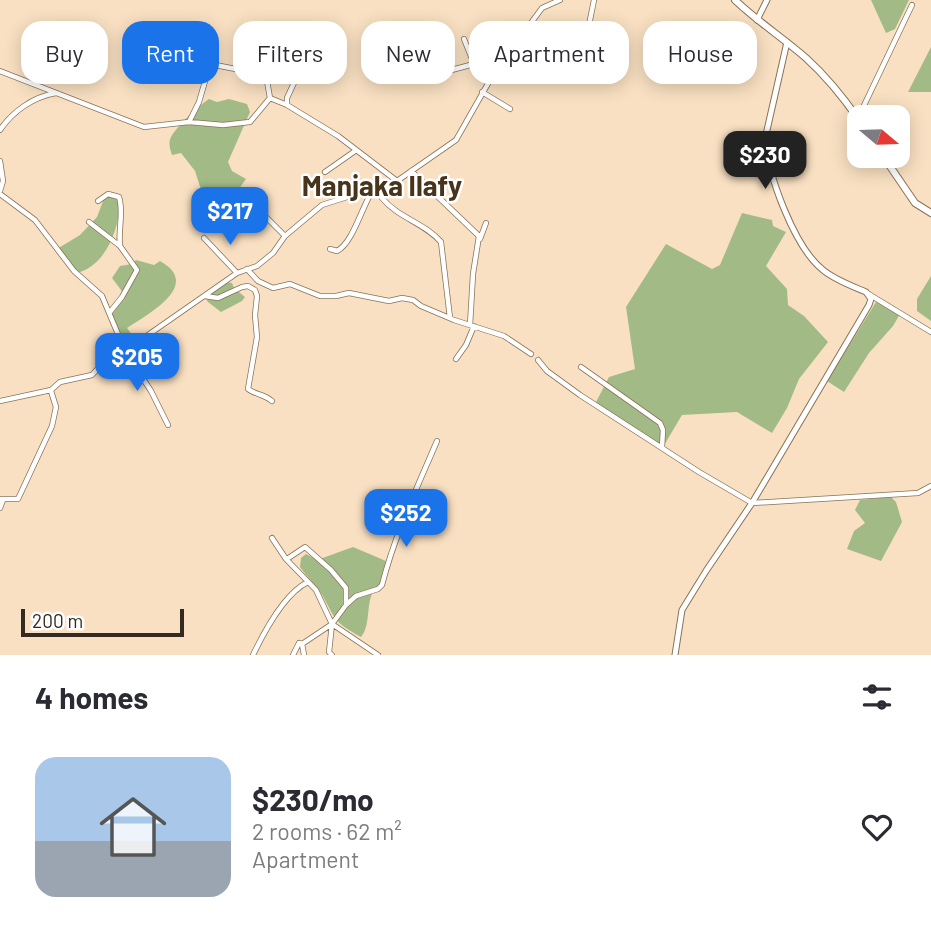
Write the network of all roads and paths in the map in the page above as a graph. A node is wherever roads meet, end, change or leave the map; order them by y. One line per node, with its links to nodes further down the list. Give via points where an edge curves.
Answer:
1 (560, 0): 7 (street, via 542,8)
2 (594, 0): 8 (street)
3 (735, 0): 6 (main road)
4 (767, 0): 6 (street)
5 (912, 5): 20 (street)
6 (757, 20): 10 (main road)
7 (532, 21)
8 (589, 21)
9 (464, 39): 11 (street)
10 (787, 43): 19 (main road); 45 (street, via 765,139 766,153 800,243 823,270)
11 (469, 52)
12 (0, 71): 15 (street)
13 (293, 84): 18 (street)
14 (487, 84): 16 (street)
15 (58, 92): 22 (street, via 144,127); 23 (street, via 16,111)
16 (482, 92): 21 (street); 27 (street, via 456,140)
17 (270, 98): 18 (street); 22 (street, via 250,122); 22 (street, via 261,75 210,64)
18 (287, 105): 24 (street)
19 (848, 105)
20 (866, 105)
21 (510, 109)
22 (189, 122)
23 (0, 130)
24 (355, 150): 28 (street); 29 (street)
25 (0, 161): 32 (street)
26 (891, 168): 35 (main road, via 915,203)
27 (411, 171): 29 (street); 40 (street, via 478,233)
28 (325, 172)
29 (397, 181): 30 (street)
30 (382, 187): 31 (street); 48 (street, via 382,198 390,207 441,242)
31 (373, 189): 38 (street, via 322,205); 42 (street, via 344,247)
32 (0, 192): 47 (street, via 35,220 74,271 102,296)
33 (253, 192): 38 (street, via 260,211)
34 (98, 201): 41 (street, via 108,194 119,197)
35 (931, 213)
36 (89, 222): 41 (street)
37 (486, 223): 40 (street)
38 (285, 236): 43 (street, via 273,253)
39 (204, 238): 44 (street)
40 (480, 240): 49 (street)
41 (120, 246): 47 (street, via 137,270)
42 (330, 249)
43 (247, 269): 44 (street); 48 (street, via 273,288 290,284 320,296 349,293 389,301 402,298)
44 (237, 273): 46 (street)
45 (866, 292): 50 (street); 64 (street, via 869,305)
46 (204, 296): 51 (street); 58 (street, via 218,298 242,286 255,290 257,337 248,389)
47 (110, 312): 51 (street)
48 (450, 318): 49 (street)
49 (472, 325): 52 (street, via 504,336); 53 (street)
50 (931, 332)
51 (125, 351): 56 (street, via 92,375 60,382); 59 (street)
52 (531, 354)
53 (456, 359)
54 (538, 360): 61 (street, via 580,395)
55 (581, 367): 61 (street, via 660,423)
56 (51, 390): 57 (street); 63 (street, via 56,407 52,426 18,499)
57 (0, 401)
58 (272, 401)
59 (168, 425)
60 (437, 441): 69 (street, via 403,517 382,585)
61 (662, 447): 64 (street)
62 (931, 486): 64 (street, via 918,493)
63 (1, 500): 65 (street)
64 (752, 503): 77 (street, via 682,610)
65 (0, 508)
66 (272, 538): 67 (street)
67 (286, 559): 68 (street); 69 (street, via 305,547 312,552 346,588)
68 (308, 582): 70 (street); 72 (street, via 295,588)
69 (346, 605): 70 (street)
70 (332, 624): 71 (street); 75 (street); 76 (street)
71 (302, 644): 73 (street); 74 (street)
72 (253, 655)
73 (293, 655)
74 (304, 655)
75 (332, 655)
76 (378, 655)
77 (675, 655)

